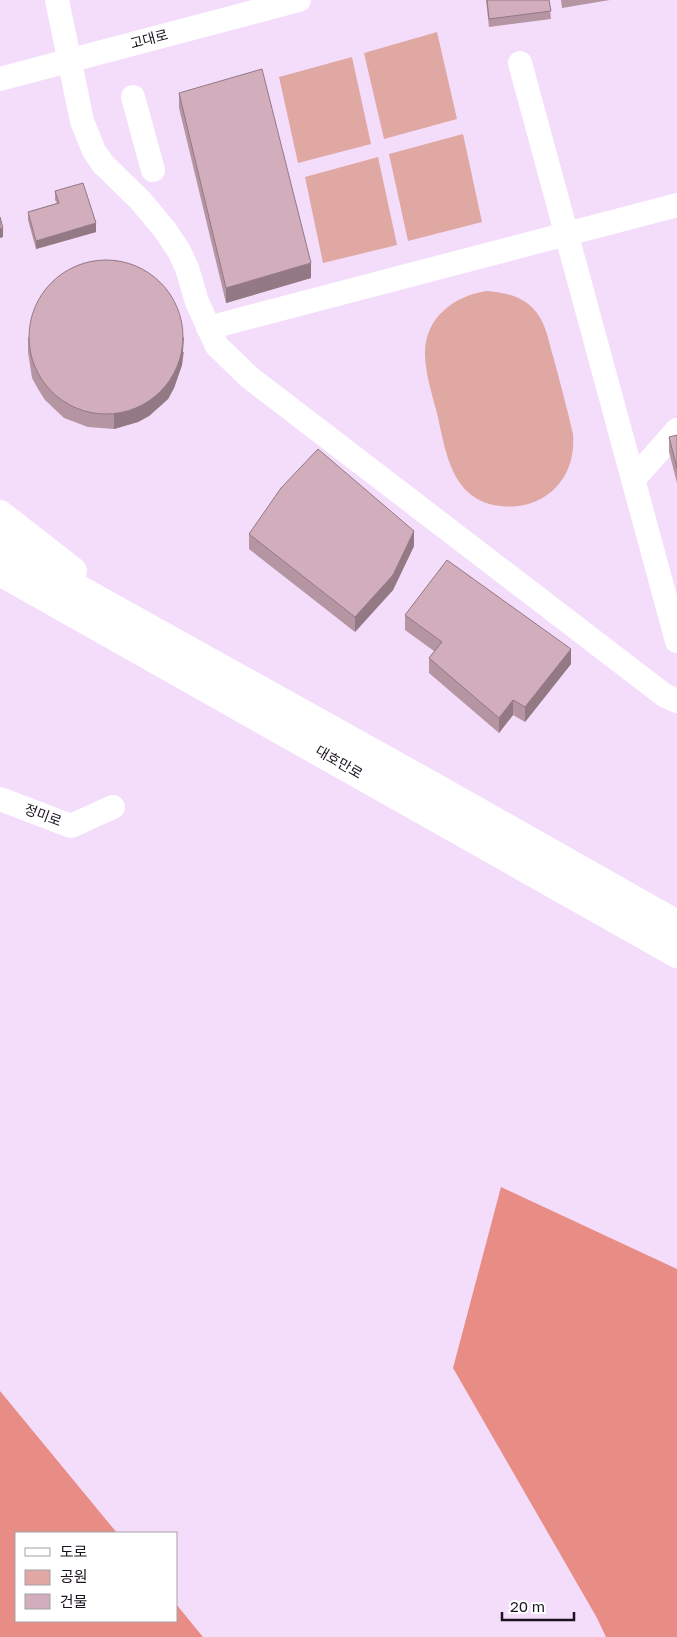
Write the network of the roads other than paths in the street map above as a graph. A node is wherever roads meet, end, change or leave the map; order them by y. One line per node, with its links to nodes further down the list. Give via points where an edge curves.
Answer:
1 (57, 0): 3 (street)
2 (299, 0): 3 (street, 고대로)
3 (68, 60): 5 (street, 고대로); 10 (street, via 82,121 94,151 102,164 140,200 178,250)
4 (520, 63): 9 (street)
5 (0, 79)
6 (133, 97): 7 (street)
7 (152, 170)
8 (677, 205): 9 (street)
9 (567, 233): 10 (street); 12 (street)
10 (208, 328): 19 (street, via 217,346 249,377 664,695)
11 (677, 430): 12 (street)
12 (634, 480): 18 (street)
13 (0, 514): 17 (main road)
14 (0, 545): 17 (main road, 대호만로)
15 (0, 572): 17 (main road, 대호만로)
16 (0, 593): 17 (main road)
17 (142, 638): 22 (main road, 대호만로, via 433,786); 23 (main road, 대호만로)
18 (677, 641)
19 (677, 701)
20 (0, 799): 21 (street, 정미로, via 71,826)
21 (113, 807)
22 (677, 924)
23 (677, 954)

